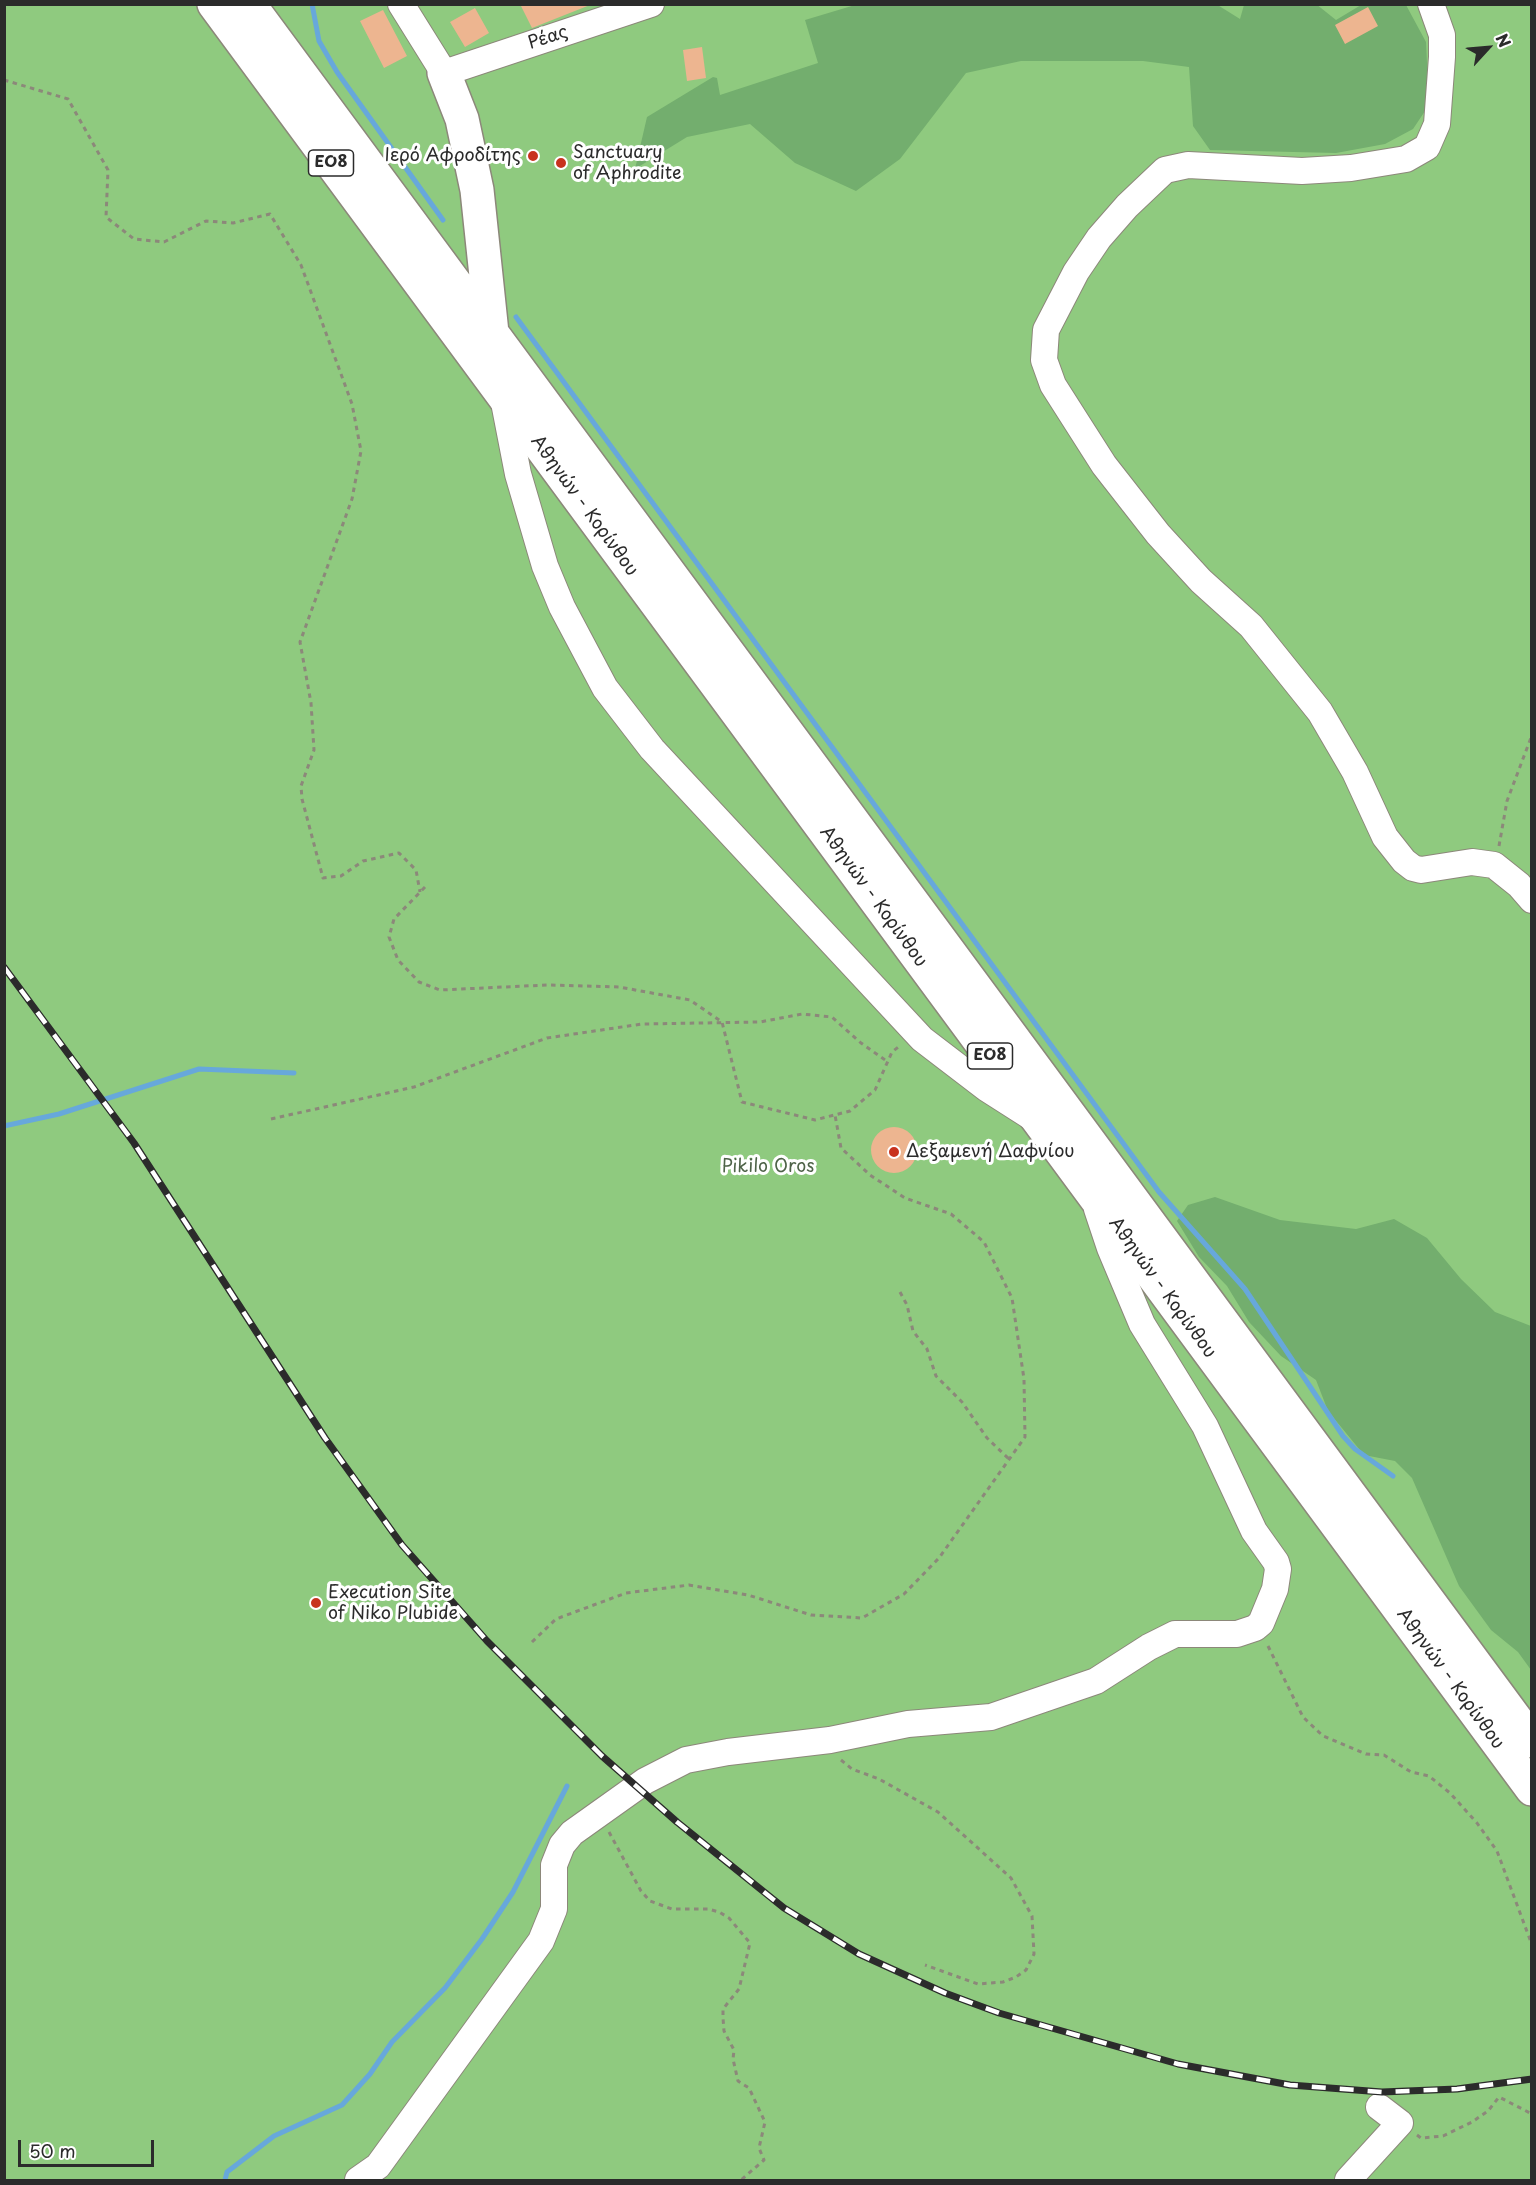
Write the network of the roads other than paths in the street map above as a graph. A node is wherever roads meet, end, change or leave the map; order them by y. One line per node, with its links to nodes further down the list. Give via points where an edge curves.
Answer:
1 (214, 4): 9 (highway, Αθηνών - Κορίνθου / ΕΟ8)
2 (249, 4): 8 (highway, Αθηνών - Κορίνθου / ΕΟ8)
3 (401, 4): 7 (street)
4 (651, 4): 6 (street, Ρέας)
5 (1431, 4): 10 (street, via 1442,36 1442,57 1437,124 1427,147 1406,159 1351,168 1302,171 1188,165 1165,170 1099,238 1076,272 1046,330 1044,360 1053,385 1104,465 1151,526 1201,581 1251,626 1320,712 1397,853 1421,870 1472,862 1494,865)
6 (592, 13): 7 (street, Ρέας)
7 (444, 73): 8 (highway, via 462,119 477,190)
8 (492, 333): 13 (highway, Αθηνών - Κορίνθου / ΕΟ8)
9 (502, 394): 11 (highway, Αθηνών - Κορίνθου / ΕΟ8); 11 (street, via 518,474 544,566 605,688 652,749 916,1033 986,1088)
10 (1532, 900)
11 (1039, 1121): 12 (highway, Αθηνών - Κορίνθου / ΕΟ8)
12 (1092, 1194): 14 (highway, Αθηνών - Κορίνθου / ΕΟ8); 16 (street, via 1142,1324 1205,1426 1254,1531 1276,1562 1275,1588 1256,1629 1216,1635 1175,1634 1096,1681 991,1717 908,1724 830,1740 728,1752 686,1760 645,1781 572,1833 562,1845 554,1865 554,1909 541,1941 378,2166)
13 (1532, 1741)
14 (1532, 1789)
15 (1379, 2107): 17 (street, via 1400,2123)
16 (358, 2181)
17 (1348, 2181)

